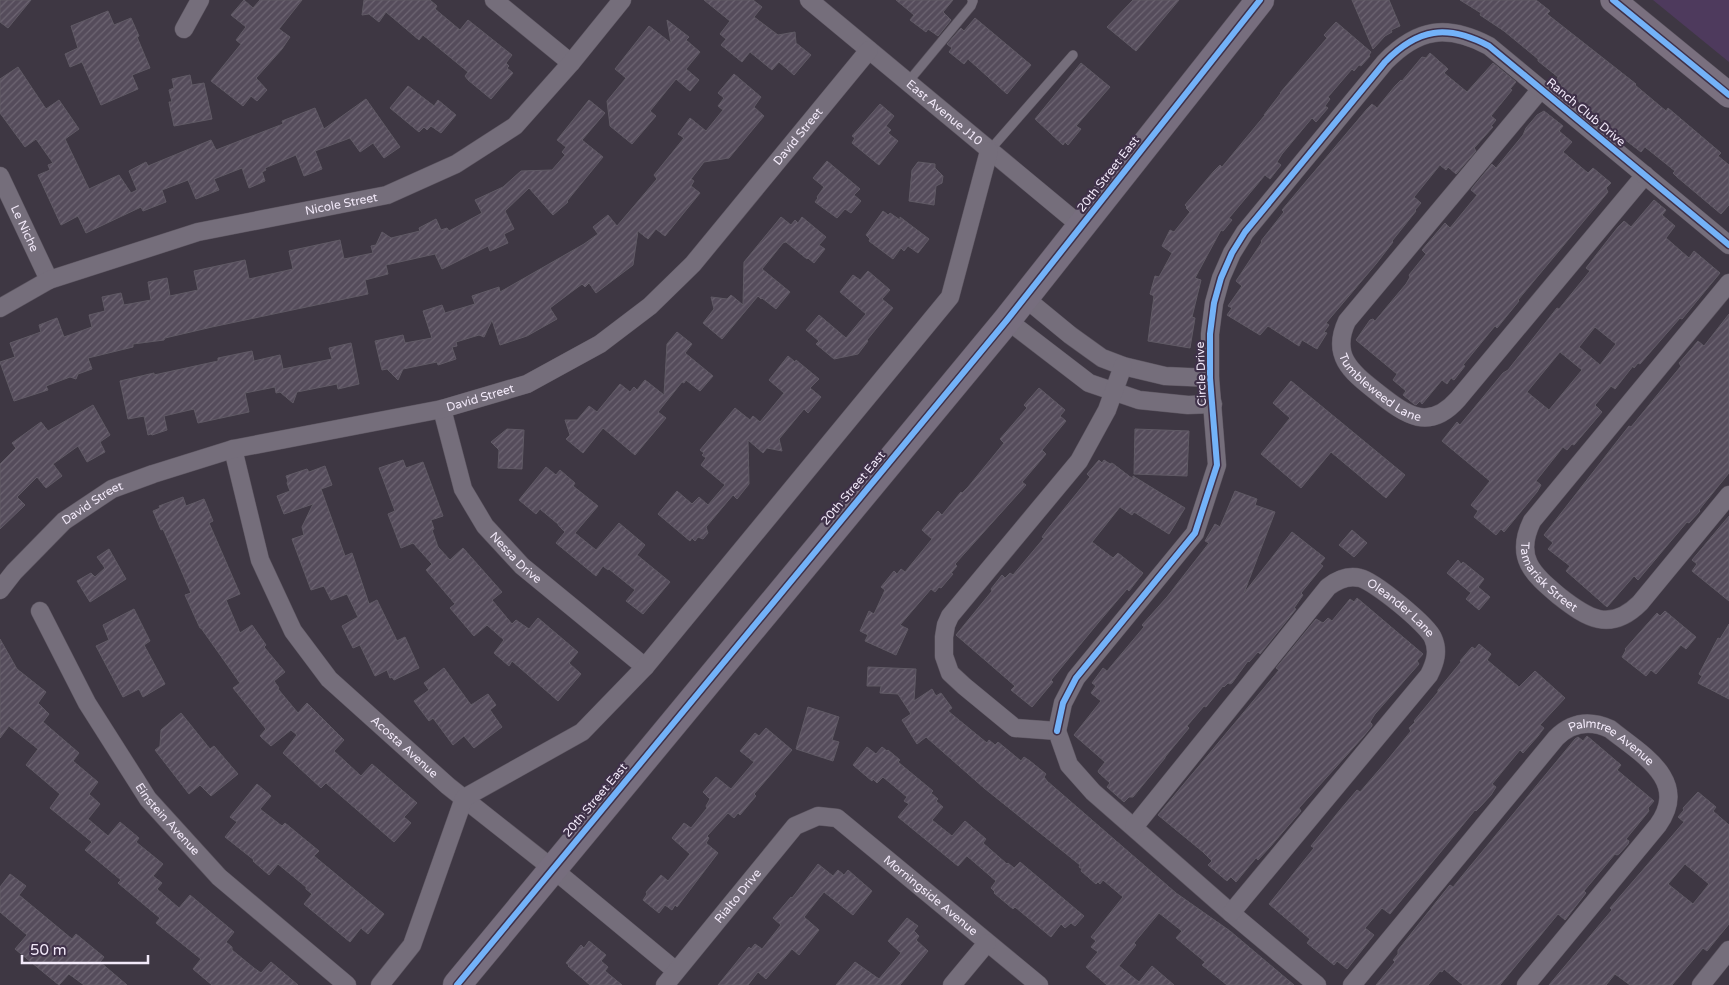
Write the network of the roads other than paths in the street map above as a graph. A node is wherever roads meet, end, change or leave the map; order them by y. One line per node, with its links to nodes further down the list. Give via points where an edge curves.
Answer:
1 (200, 0): 8 (street)
2 (494, 0): 12 (street)
3 (622, 0): 12 (street, Nicole Street)
4 (809, 0): 10 (street, East Avenue J10)
5 (972, 0): 13 (lane, via 971,6)
6 (1260, 0): 19 (main road, 20th Street East)
7 (1613, 0): 15 (street)
8 (184, 29)
9 (1415, 38): 14 (street, Ranch Club Drive, via 1434,33 1471,36 1489,46); 27 (street, Circle Drive, via 1385,62 1232,253 1214,304)
10 (869, 50): 13 (street, East Avenue J10); 30 (street, David Street, via 693,264 650,306 600,344 527,384)
11 (1073, 55): 16 (lane)
12 (570, 63): 21 (street, Nicole Street, via 514,126 456,164 387,195 198,232)
13 (908, 82): 16 (street, East Avenue J10)
14 (1541, 89): 17 (street, Ranch Club Drive); 17 (street, Tumbleweed Lane, via 1347,321 1341,336 1345,361 1356,375 1398,410 1425,418 1443,412 1458,399)
15 (1729, 95)
16 (989, 151): 19 (street, East Avenue J10); 35 (street, via 950,297)
17 (1645, 175): 20 (street, Ranch Club Drive)
18 (0, 176): 21 (street, Le Niche)
19 (1081, 226): 23 (main road, 20th Street East)
20 (1729, 245)
21 (49, 280): 24 (street, Nicole Street)
22 (1729, 283): 32 (street, Tamarisk Street, via 1532,521 1525,539 1526,559 1537,577 1586,616 1604,620 1623,616 1633,611)
23 (1025, 298): 25 (main road, 20th Street East); 26 (street, via 1102,358)
24 (0, 308)
25 (1007, 320): 28 (street, via 1089,383); 40 (main road, 20th Street East)
26 (1123, 366): 27 (street, via 1165,376); 28 (street)
27 (1210, 378): 29 (street, Circle Drive)
28 (1114, 393): 29 (street, via 1139,400); 36 (street, via 1080,461 950,616 946,625 944,656 950,673 1015,728)
29 (1213, 404): 36 (street, Circle Drive, via 1217,464 1195,533 1076,678 1062,703)
30 (442, 409): 31 (street, David Street); 35 (street, Nessa Drive, via 463,489 485,526 522,566)
31 (233, 449): 33 (street, David Street, via 112,489 64,521); 37 (street, Acosta Avenue, via 260,560 293,631 329,679)
32 (1729, 495)
33 (0, 590)
34 (40, 612): 45 (street, Einstein Avenue, via 87,702 148,799 219,877)
35 (645, 667): 37 (street, via 582,732)
36 (1057, 731): 39 (street, via 1069,764 1093,792)
37 (464, 798): 40 (street, Acosta Avenue); 46 (street, via 412,946)
38 (818, 816): 42 (street, Morningside Avenue, via 837,818); 44 (street, Rialto Drive, via 795,826)
39 (1134, 827): 41 (street); 41 (street, Oleander Lane, via 1328,587 1340,579 1354,577 1370,581 1422,623 1436,646 1434,666 1429,675)
40 (553, 869): 44 (street, Acosta Avenue); 47 (main road, 20th Street East)
41 (1232, 913): 51 (street)
42 (987, 942): 49 (street); 50 (street, Morningside Avenue)
43 (1729, 950): 54 (street)
44 (676, 971): 48 (street, Rialto Drive)
45 (347, 985)
46 (380, 985)
47 (457, 985)
48 (665, 985)
49 (952, 985)
50 (1039, 985)
51 (1317, 985)
52 (1352, 985): 53 (street, Palmtree Avenue, via 1556,738 1575,725 1601,725 1661,772 1668,789 1667,808 1658,825)
53 (1526, 985)
54 (1701, 985)

